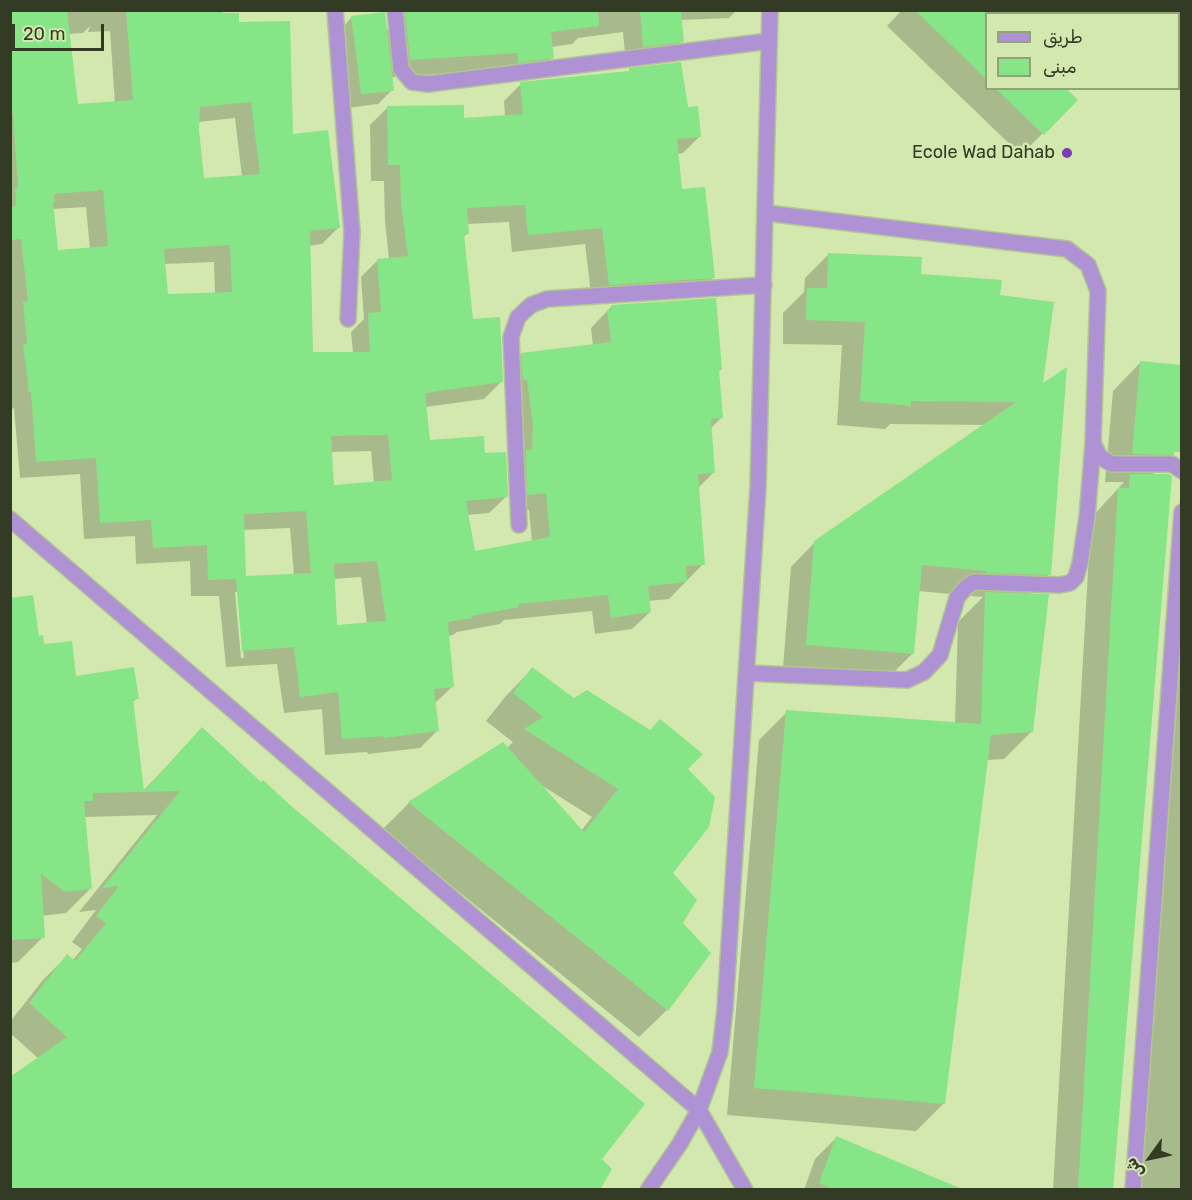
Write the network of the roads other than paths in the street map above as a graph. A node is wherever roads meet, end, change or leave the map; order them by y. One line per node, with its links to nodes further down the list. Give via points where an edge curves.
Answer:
1 (395, 10): 4 (street, via 401,69 412,82 428,84)
2 (770, 10): 4 (street)
3 (337, 11): 7 (street, via 352,232)
4 (769, 41): 5 (street)
5 (766, 213): 6 (street); 8 (street, via 1066,249 1088,265 1098,291)
6 (764, 285): 12 (street, via 547,299 531,305 519,317 511,337); 13 (street, via 758,487)
7 (348, 319)
8 (1093, 443): 9 (street, via 1100,457 1112,464 1172,464); 13 (street, via 1080,563 1077,576 1070,583 974,582 957,598 940,655 924,672 907,680)
9 (1182, 471)
10 (1182, 512): 17 (street)
11 (10, 519): 14 (street)
12 (519, 525)
13 (746, 673): 14 (street, via 725,1009 720,1052)
14 (699, 1110): 15 (street); 16 (street)
15 (648, 1190)
16 (745, 1190)
17 (1133, 1190)

